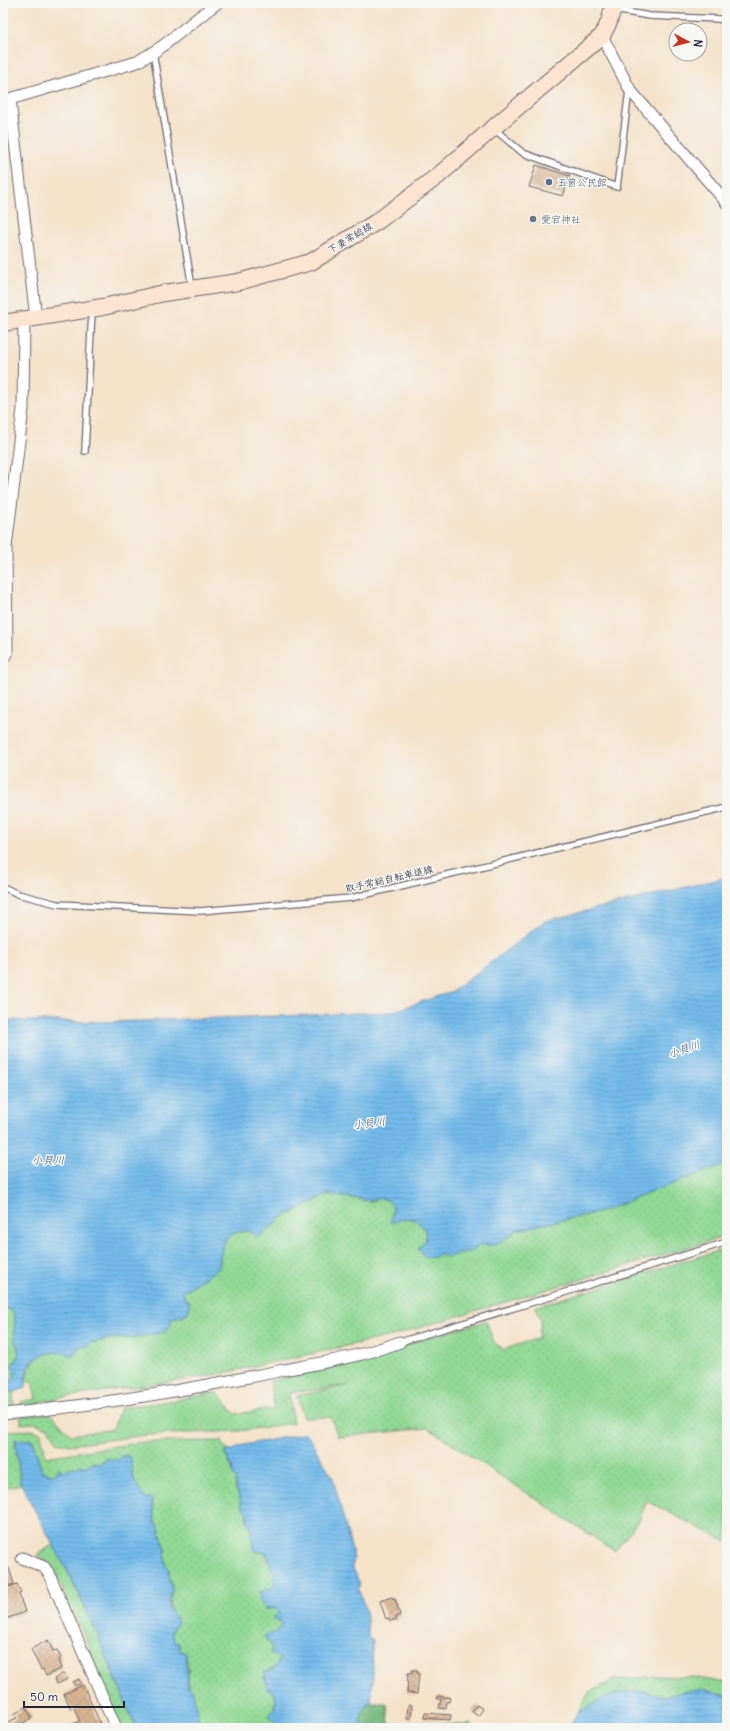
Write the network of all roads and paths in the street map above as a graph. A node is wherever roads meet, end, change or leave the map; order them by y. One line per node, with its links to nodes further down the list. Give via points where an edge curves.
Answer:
1 (217, 3): 5 (street)
2 (613, 7): 3 (lane, via 650,16); 4 (main road, 下妻常総線)
3 (727, 20)
4 (602, 36): 6 (street); 8 (main road, 下妻常総線)
5 (153, 52): 7 (street, via 137,62); 10 (lane)
6 (630, 90): 8 (lane, via 617,187 523,153); 9 (street)
7 (6, 100): 12 (street)
8 (493, 128): 10 (main road, 下妻常総線, via 439,176 378,221 311,262 238,282)
9 (727, 203)
10 (192, 289): 11 (main road, 下妻常総線)
11 (92, 309): 12 (main road, 下妻常総線); 14 (lane)
12 (30, 319): 13 (main road, 下妻常総線); 15 (street, via 23,410 6,547)
13 (3, 323)
14 (85, 451)
15 (7, 654)
16 (727, 807): 17 (lane, 取手常総自転車道線, via 351,898 200,911 56,904 18,894)
17 (3, 887)
18 (727, 1242): 19 (lane)
19 (400, 1342): 20 (street, via 376,1351 244,1378 87,1406)
20 (3, 1414)
21 (22, 1558): 22 (street, via 38,1563 49,1574)
22 (116, 1728)

